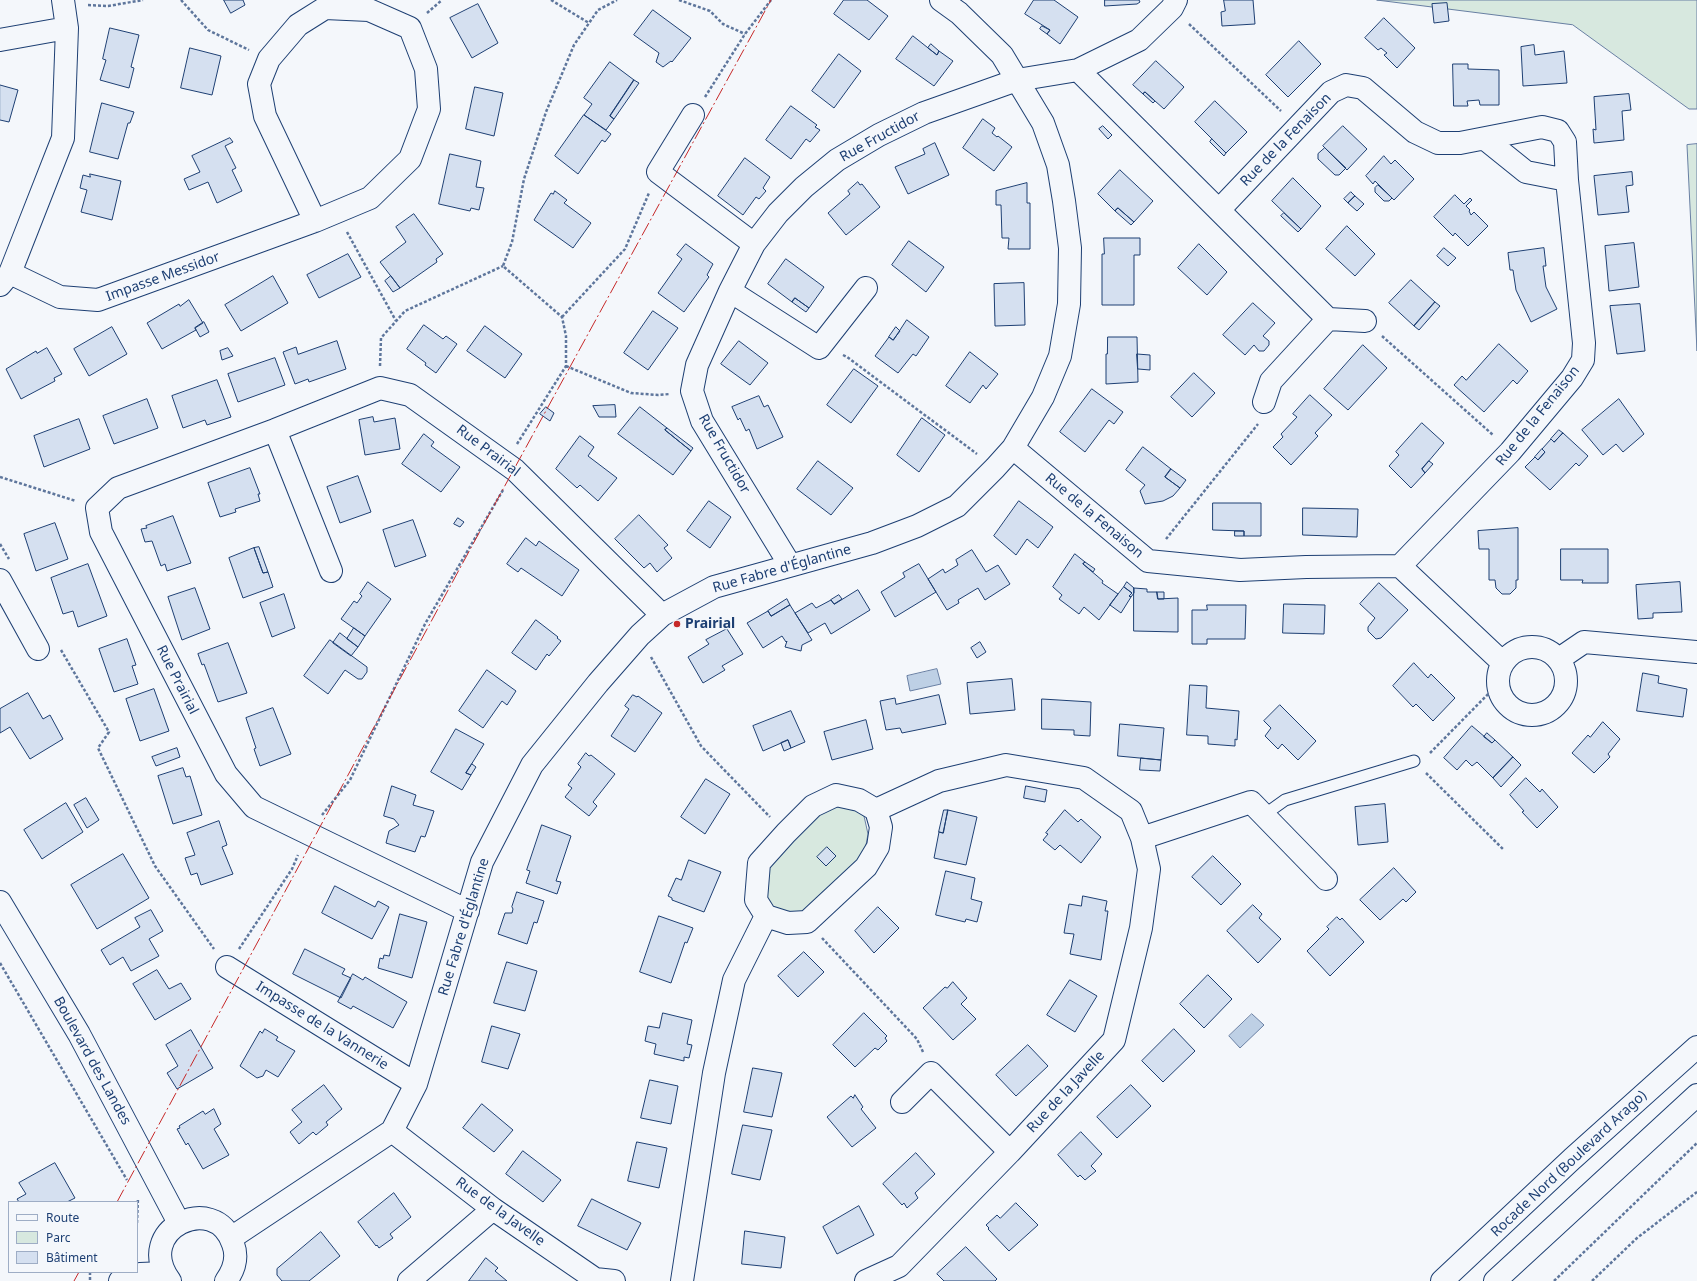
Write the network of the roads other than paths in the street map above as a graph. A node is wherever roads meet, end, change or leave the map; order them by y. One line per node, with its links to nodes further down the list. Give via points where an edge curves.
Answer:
1 (941, 0): 7 (street, Rue Fabre d'Églantine, via 959,13 1002,55)
2 (63, 1): 4 (street)
3 (1174, 4): 6 (street, Rue Fructidor, via 1139,40)
4 (67, 28): 5 (street); 14 (street, via 63,138)
5 (0, 40)
6 (1078, 70): 7 (street, Rue Fructidor); 11 (street)
7 (1017, 80): 13 (street, Rue Fructidor, via 924,113 879,135 837,160 778,213); 21 (street, Rue Fabre d'Églantine, via 1043,123 1058,165 1070,248 1070,304 1060,356 1043,397)
8 (693, 116): 13 (street, via 658,172)
9 (1485, 138): 10 (street, via 1526,172); 10 (street, Rue de la Fenaison, via 1542,127 1558,131 1565,142); 11 (street, Rue de la Fenaison, via 1460,143 1438,143 1415,132 1364,88 1346,85 1331,92)
10 (1566, 180): 23 (street, Rue de la Fenaison, via 1584,343 1583,360 1572,378 1510,452)
11 (1219, 210): 17 (street)
12 (315, 221): 12 (street, Impasse Messidor, via 370,198 410,159 429,110 426,69 410,28 369,10 325,8 298,25 270,59 259,84 265,116); 14 (street, Impasse Messidor, via 98,300 60,297)
13 (754, 244): 16 (street, Rue Fructidor)
14 (5, 279)
15 (866, 288): 16 (street, via 819,348)
16 (730, 291): 22 (street, Rue Fructidor, via 697,365 692,391 702,421)
17 (1328, 319): 18 (street); 19 (street, via 1271,381)
18 (1365, 321)
19 (1264, 402)
20 (275, 430): 24 (street); 26 (street, Rue Prairial, via 380,388 410,395 515,470); 37 (street, Rue Prairial, via 118,488 97,508 101,532 226,774 254,807)
21 (1013, 448): 22 (street, Rue Fabre d'Églantine, via 957,506 872,543); 23 (street, Rue de la Fenaison, via 1148,561 1240,570)
22 (790, 565): 26 (street, Rue Fabre d'Églantine, via 714,587)
23 (1400, 566): 30 (street)
24 (331, 571)
25 (6, 572): 27 (street)
26 (662, 615): 37 (street, Rue Fabre d'Églantine, via 640,635 598,683 532,765 482,862)
27 (48, 647)
28 (1697, 652): 29 (street, via 1584,642)
29 (1558, 658): 30 (street, via 1540,648 1530,647 1520,649); 30 (street, via 1564,669 1565,692 1551,710 1540,714 1528,715 1517,711 1501,695 1498,684)
30 (1503, 663)
31 (1414, 761): 33 (lane, via 1285,800)
32 (876, 810): 34 (street, Rue de la Javelle, via 939,781 1006,765 1084,778 1130,811); 38 (street, via 880,827 878,847 866,866 807,922 788,924); 38 (street, via 859,800 836,795 813,806 759,863 756,900)
33 (1264, 815): 34 (street, via 1251,802); 35 (street)
34 (1142, 838): 45 (street, Rue de la Javelle, via 1149,869 1141,928 1114,1040)
35 (1326, 879)
36 (0, 902): 47 (street, Boulevard des Landes, via 78,1034)
37 (468, 911): 41 (street, Rue Fabre d'Églantine)
38 (766, 916): 54 (street, via 734,980 714,1072)
39 (227, 967): 41 (street, Impasse de la Vannerie)
40 (1697, 1047): 56 (street, Rocade Nord (Boulevard Arago))
41 (416, 1084): 44 (street, Rue Fabre d'Églantine)
42 (1697, 1096): 57 (street)
43 (902, 1102): 45 (street, via 932,1073)
44 (392, 1131): 46 (street, Rue de la Javelle); 48 (street, Rue Fabre d'Églantine)
45 (1010, 1152): 55 (street, Rue de la Javelle, via 899,1266)
46 (493, 1209): 52 (street); 53 (street, Rue de la Javelle, via 595,1279)
47 (179, 1222): 48 (street, via 190,1218 214,1221 224,1228); 49 (street, via 163,1239 160,1250 160,1262)
48 (231, 1238): 51 (street, via 236,1260)
49 (167, 1277): 50 (street, via 140,1274)
50 (120, 1281)
51 (226, 1281)
52 (409, 1281)
53 (614, 1281)
54 (682, 1281)
55 (866, 1281)
56 (1442, 1281)
57 (1496, 1281)

